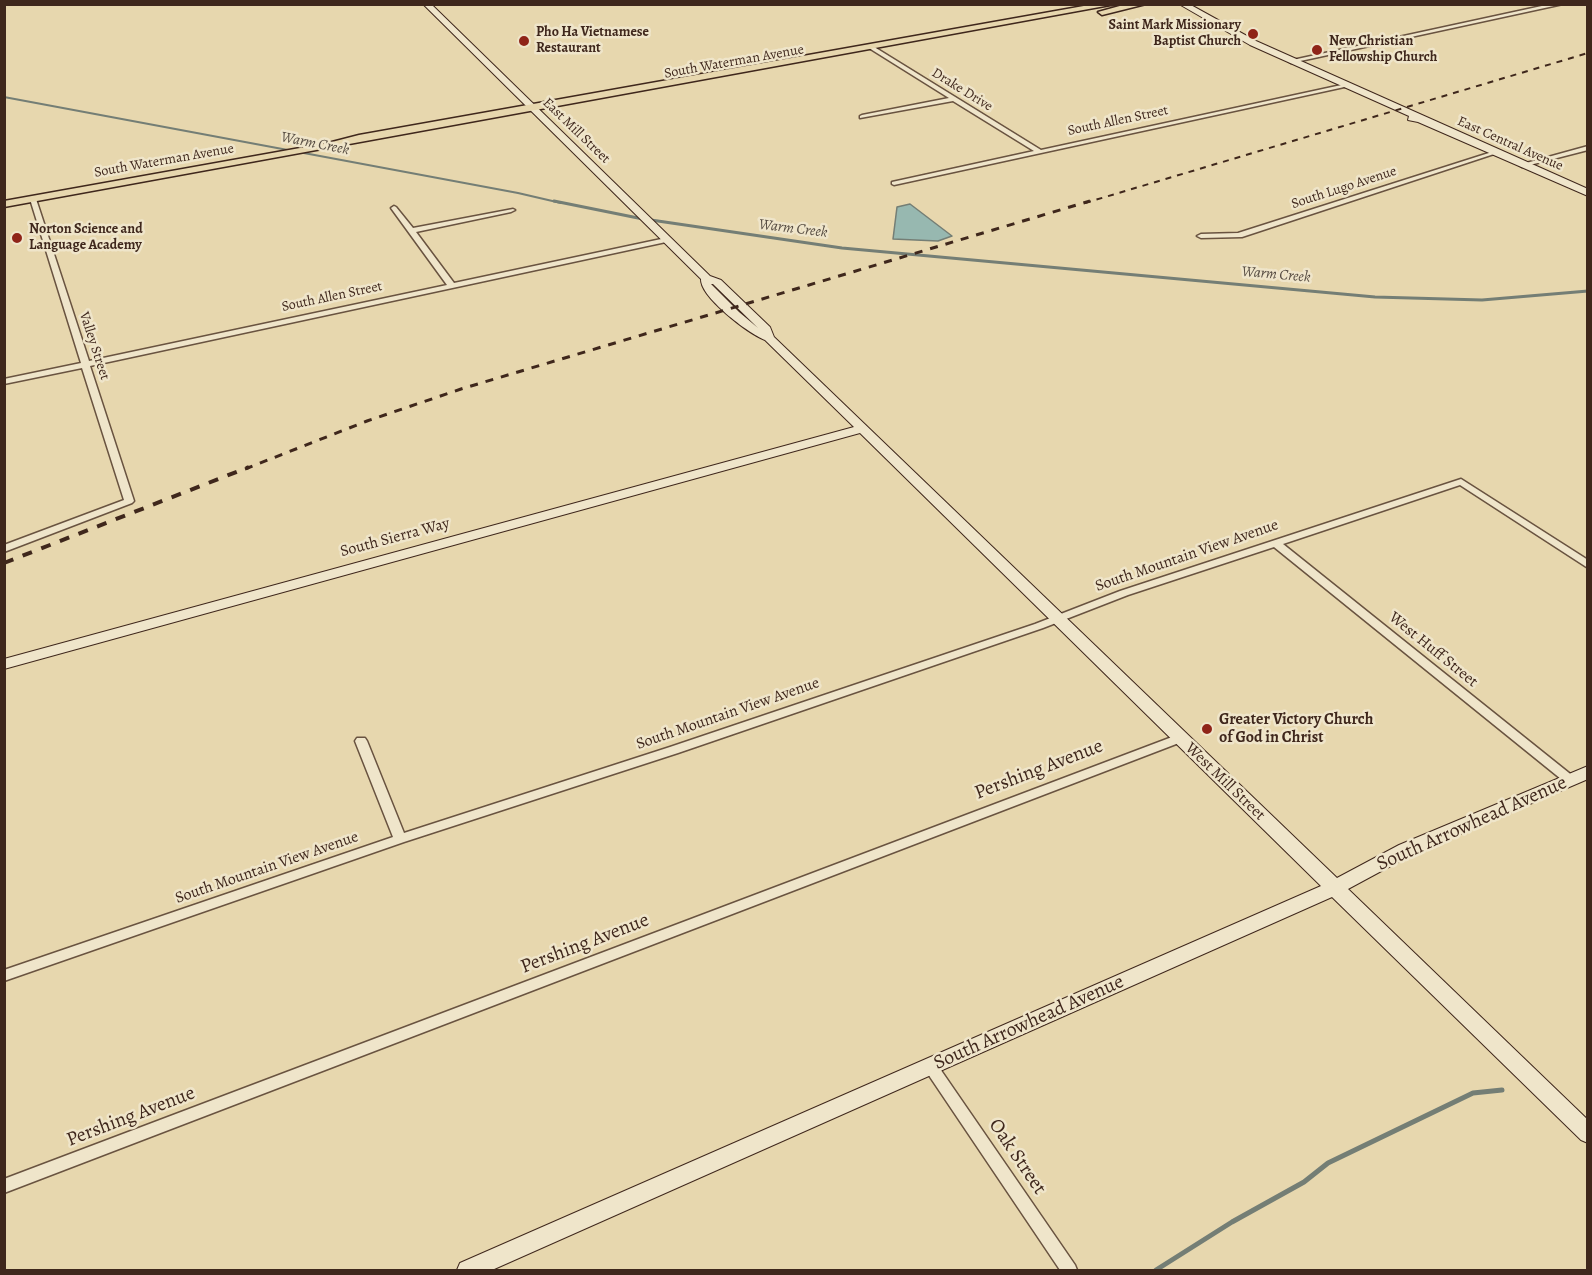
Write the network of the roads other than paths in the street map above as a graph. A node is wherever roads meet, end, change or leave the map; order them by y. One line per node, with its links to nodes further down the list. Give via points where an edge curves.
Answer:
1 (426, 4): 12 (main road, East Mill Street)
2 (1112, 4): 6 (main road, South Waterman Avenue)
3 (1142, 4): 7 (main road, South Waterman Avenue)
4 (1182, 4): 9 (main road, East Central Avenue)
5 (1561, 4): 9 (street)
6 (1056, 14): 7 (main road); 8 (main road, South Waterman Avenue)
7 (1016, 27): 8 (main road, South Waterman Avenue)
8 (875, 49): 11 (street, Drake Drive); 12 (main road, South Waterman Avenue)
9 (1291, 61): 10 (main road, East Central Avenue)
10 (1346, 86): 18 (street, South Allen Street); 19 (main road, East Central Avenue, via 1387,108)
11 (953, 99): 13 (street); 18 (street, Drake Drive)
12 (533, 110): 14 (main road, South Waterman Avenue); 15 (main road, South Waterman Avenue); 29 (main road, East Mill Street)
13 (862, 117)
14 (449, 122): 15 (main road); 16 (main road, South Waterman Avenue)
15 (365, 143): 16 (main road, South Waterman Avenue)
16 (329, 146): 23 (main road, South Waterman Avenue)
17 (1587, 148): 20 (street)
18 (1040, 152): 21 (street, South Allen Street)
19 (1494, 153): 20 (main road, East Central Avenue); 28 (street, South Lugo Avenue, via 1239,235)
20 (1522, 165): 22 (main road, East Central Avenue)
21 (894, 183)
22 (1587, 193)
23 (33, 200): 24 (main road, South Waterman Avenue); 31 (street, Valley Street)
24 (4, 204)
25 (394, 208): 27 (street)
26 (511, 210): 27 (street)
27 (411, 231): 30 (street)
28 (1201, 236)
29 (666, 240): 30 (street, South Allen Street); 33 (main road, East Mill Street, via 753,332 769,338)
30 (451, 285): 31 (street, South Allen Street)
31 (86, 364): 32 (street, South Allen Street); 35 (street, Valley Street, via 129,501)
32 (4, 381)
33 (862, 429): 37 (main road, West Mill Street); 38 (main road, South Sierra Way)
34 (1277, 544): 36 (street, South Mountain View Avenue, via 1461,482); 37 (street, South Mountain View Avenue, via 1124,593); 42 (street, West Huff Street)
35 (4, 549)
36 (1587, 565)
37 (1058, 619): 39 (main road, West Mill Street); 43 (street, South Mountain View Avenue)
38 (4, 664)
39 (1180, 738): 44 (main road, West Mill Street); 48 (street, Pershing Avenue)
40 (362, 741): 43 (street)
41 (1587, 772): 42 (main road, South Arrowhead Avenue)
42 (1570, 780): 44 (main road, South Arrowhead Avenue, via 1406,850)
43 (400, 839): 45 (street, South Mountain View Avenue)
44 (1334, 888): 46 (main road, South Arrowhead Avenue); 47 (main road, West Mill Street)
45 (4, 976)
46 (931, 1067): 49 (main road, South Arrowhead Avenue); 50 (street, Oak Street)
47 (1587, 1134)
48 (4, 1186)
49 (468, 1270)
50 (1069, 1270)

